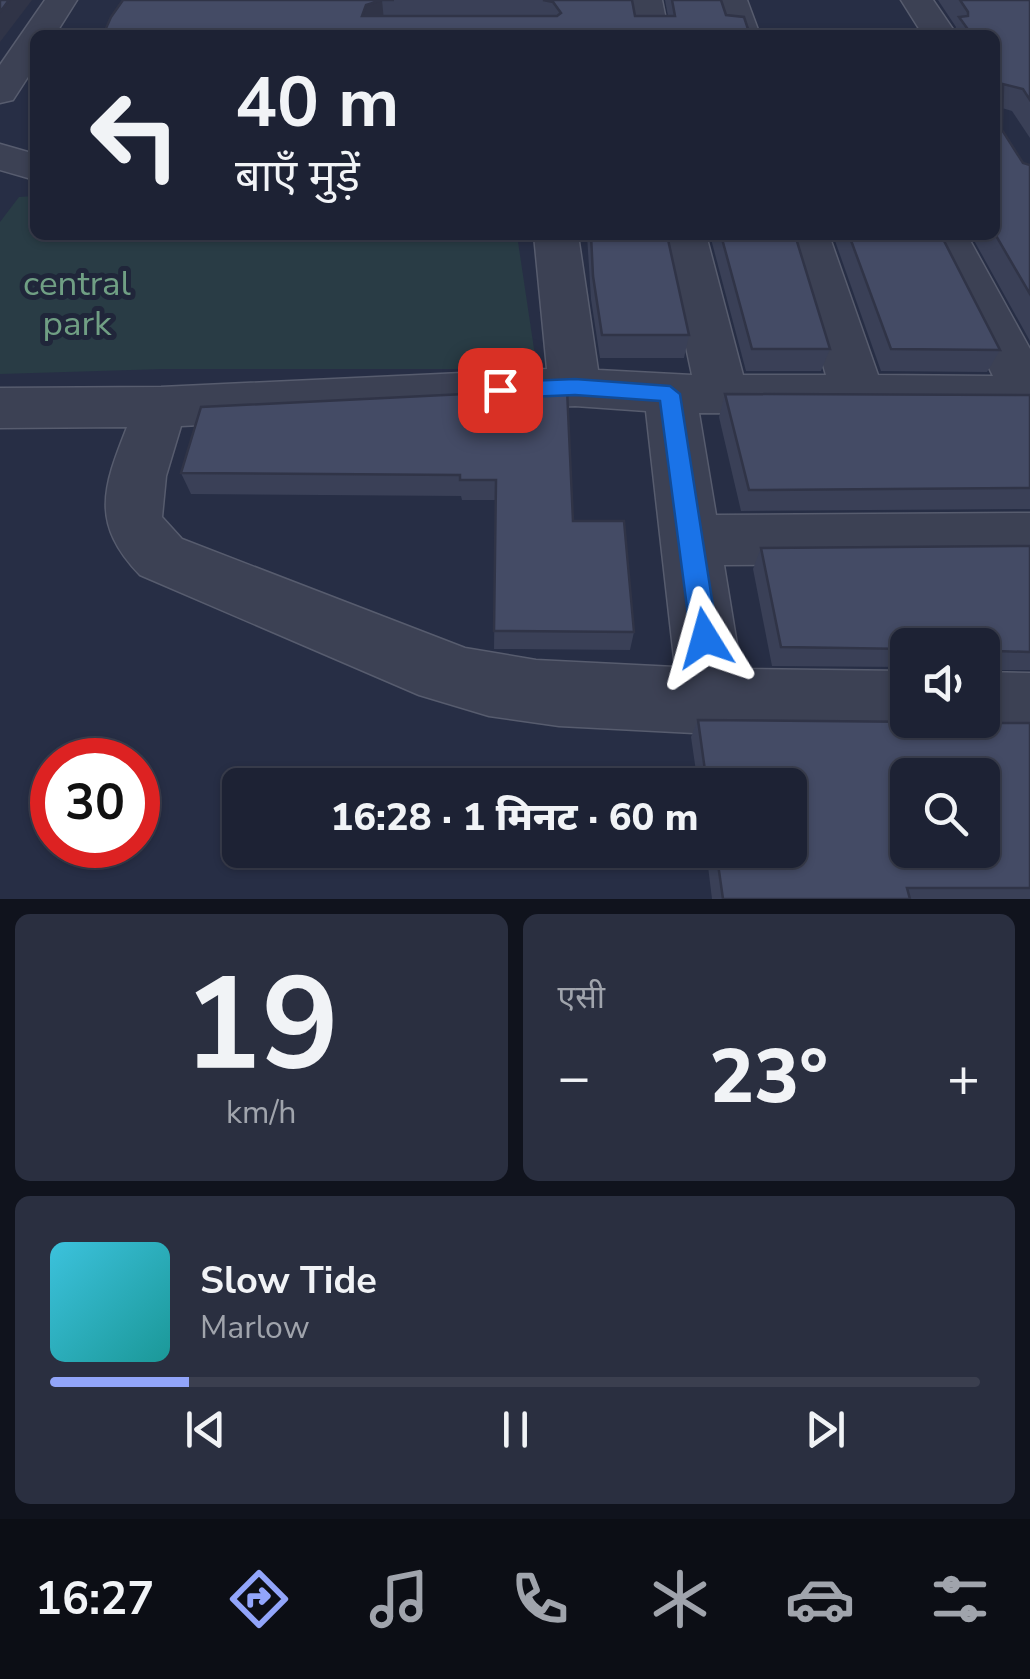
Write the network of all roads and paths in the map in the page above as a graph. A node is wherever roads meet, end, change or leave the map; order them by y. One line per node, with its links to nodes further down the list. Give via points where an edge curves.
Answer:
1 (62, 0): 5 (street)
2 (646, 0): 6 (street)
3 (732, 0): 7 (street)
4 (917, 0): 8 (street)
5 (41, 30)
6 (651, 30)
7 (741, 30)
8 (937, 30)
9 (30, 46): 10 (street)
10 (0, 92)
11 (557, 240): 15 (street)
12 (684, 240): 16 (street)
13 (809, 240): 17 (street)
14 (948, 240): 18 (street)
15 (575, 387): 16 (street); 19 (street)
16 (696, 394): 17 (street); 22 (street)
17 (858, 394): 18 (street)
18 (1029, 395)
19 (161, 407): 20 (street); 23 (street, via 134,496 134,519 161,557 485,687)
20 (0, 408)
21 (1030, 538): 22 (street)
22 (691, 540): 23 (street)
23 (713, 702): 24 (street)
24 (890, 704)
25 (1000, 704): 26 (street)
26 (1030, 705)

